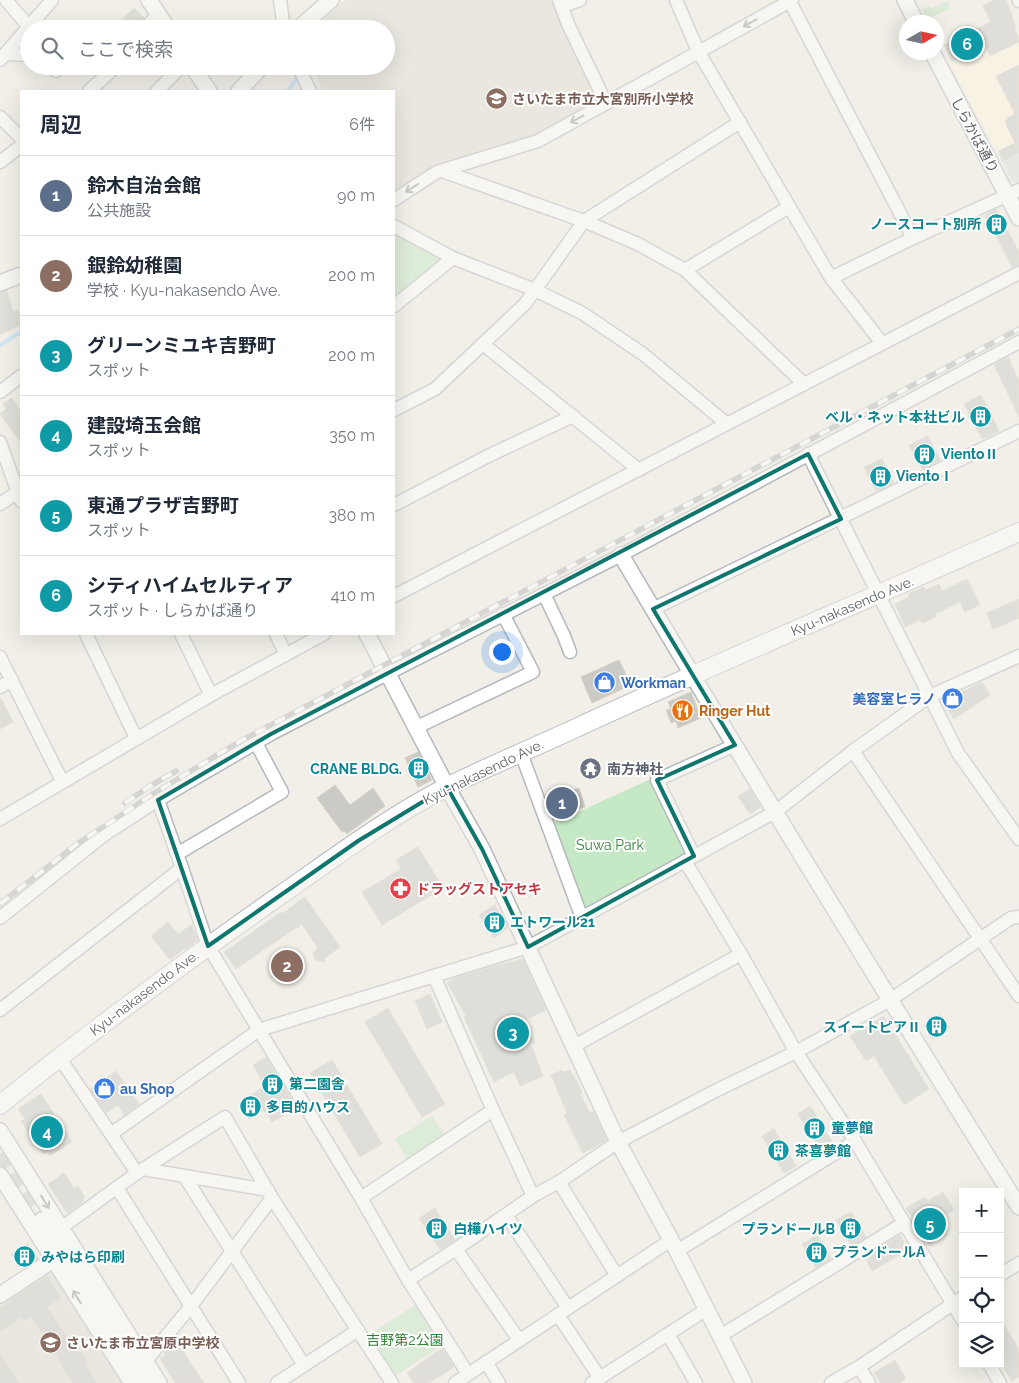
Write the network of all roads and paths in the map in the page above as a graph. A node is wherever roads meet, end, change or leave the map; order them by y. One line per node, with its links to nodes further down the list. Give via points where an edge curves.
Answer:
1 (6, 0): 13 (street)
2 (52, 0): 14 (street)
3 (149, 0): 11 (street)
4 (280, 0): 17 (street)
5 (331, 0): 18 (street)
6 (580, 0): 10 (street)
7 (676, 0): 20 (street)
8 (904, 0): 12 (street)
9 (790, 1): 20 (street, one-way to 20); 47 (street)
10 (561, 3): 34 (street)
11 (158, 14): 15 (street); 16 (street)
12 (912, 15)
13 (23, 20)
14 (35, 20)
15 (152, 20)
16 (162, 20)
17 (283, 20)
18 (308, 20)
19 (20, 37): 22 (street)
20 (698, 51): 34 (street); 36 (street)
21 (20, 56): 22 (street)
22 (3, 57)
23 (937, 60): 41 (street, しらかば通り)
24 (107, 75): 29 (street)
25 (173, 75): 30 (street)
26 (198, 75): 31 (street)
27 (254, 75): 32 (street)
28 (302, 75): 33 (street)
29 (90, 90)
30 (158, 90)
31 (207, 90)
32 (240, 90)
33 (310, 90)
34 (606, 103): 40 (street, one-way to 40, via 538,141)
35 (0, 117): 37 (street)
36 (740, 122): 43 (street); 45 (street)
37 (20, 137)
38 (20, 147): 39 (street)
39 (0, 162)
40 (442, 171): 42 (street, one-way to 42); 45 (street)
41 (1013, 193): 44 (street, しらかば通り); 47 (street)
42 (395, 199)
43 (789, 207): 49 (street); 52 (street)
44 (1019, 218)
45 (584, 221): 49 (street, via 638,244); 54 (street)
46 (395, 227): 48 (street)
47 (913, 238): 52 (street)
48 (453, 258): 54 (street); 55 (street)
49 (685, 270): 60 (street)
50 (1019, 273): 57 (street)
51 (20, 275): 53 (street)
52 (831, 278): 57 (street)
53 (0, 283)
54 (535, 290): 58 (street, via 525,304); 64 (street, via 582,313 643,354)
55 (395, 305)
56 (1019, 342): 67 (street)
57 (882, 343): 60 (street)
58 (483, 344): 62 (street, via 435,389); 63 (street)
59 (20, 377): 61 (street)
60 (804, 384): 64 (street)
61 (0, 392)
62 (395, 409)
63 (573, 416): 68 (street); 71 (street)
64 (727, 424): 68 (street)
65 (1019, 431): 72 (street)
66 (0, 442): 69 (street)
67 (808, 454): 72 (street); 74 (street)
68 (639, 470): 76 (street)
69 (20, 494): 70 (street)
70 (0, 504)
71 (395, 504)
72 (841, 519): 77 (street); 78 (street)
73 (1019, 532): 77 (main road, Kyu-nakasendo Ave.)
74 (621, 555): 75 (street); 78 (street)
75 (544, 594): 79 (street); 85 (street)
76 (395, 595)
77 (879, 595): 90 (main road, Kyu-nakasendo Ave.); 94 (street)
78 (653, 609): 90 (street)
79 (503, 614): 89 (street); 95 (street, via 533,672)
80 (86, 635): 96 (street)
81 (181, 635): 93 (street)
82 (276, 635): 86 (street)
83 (322, 635): 86 (street)
84 (368, 635): 89 (street)
85 (570, 652)
86 (286, 654): 93 (street)
87 (1019, 656): 94 (street)
88 (0, 657): 91 (street)
89 (387, 674): 95 (street); 97 (street)
90 (692, 675): 98 (street); 100 (main road, Kyu-nakasendo Ave.)
91 (12, 680): 92 (street); 101 (street)
92 (0, 687)
93 (211, 695): 96 (street)
94 (930, 696): 99 (street); 106 (street, via 958,753)
95 (415, 728): 102 (street)
96 (136, 738): 101 (street)
97 (256, 743): 103 (street); 107 (street, via 282,792)
98 (735, 746): 104 (street); 108 (street, via 657,780)
99 (853, 751): 104 (street); 113 (street)
100 (521, 753): 102 (main road, Kyu-nakasendo Ave.); 112 (street)
101 (62, 781): 105 (street)
102 (447, 787): 114 (main road, Kyu-nakasendo Ave., via 358,841); 115 (street, via 482,849)
103 (158, 800): 107 (street); 111 (street, via 104,835)
104 (776, 812): 108 (street); 119 (street)
105 (0, 819)
106 (1019, 839)
107 (177, 854): 109 (street)
108 (689, 858): 112 (street); 116 (street)
109 (182, 868): 114 (street); 120 (street)
110 (1019, 917): 113 (street, via 1011,918)
111 (0, 918)
112 (582, 918): 115 (street)
113 (980, 938): 118 (street); 119 (street)
114 (208, 946): 121 (street); 124 (main road, Kyu-nakasendo Ave.)
115 (528, 947): 117 (street); 122 (street)
116 (741, 954): 122 (street); 123 (street)
117 (434, 976): 121 (street); 126 (street)
118 (1019, 996)
119 (890, 1000): 123 (street); 141 (street)
120 (0, 1010)
121 (259, 1030): 128 (street); 140 (street)
122 (574, 1046): 130 (street)
123 (796, 1052): 129 (street); 130 (street)
124 (59, 1057): 125 (main road, Kyu-nakasendo Ave.); 128 (street)
125 (0, 1105)
126 (493, 1110): 139 (street); 140 (street)
127 (0, 1132): 133 (street)
128 (111, 1134): 131 (street)
129 (855, 1140): 144 (street); 146 (street)
130 (618, 1142): 135 (street); 146 (street)
131 (140, 1171): 134 (street); 137 (street); 138 (street, via 225,1117)
132 (0, 1175): 136 (street)
133 (28, 1176): 136 (street, via 17,1179); 145 (street, one-way to 145)
134 (185, 1177): 138 (street); 148 (street)
135 (559, 1182): 139 (street); 152 (street)
136 (8, 1188): 149 (street)
137 (117, 1188): 145 (street); 156 (street)
138 (270, 1194): 148 (street); 159 (street)
139 (533, 1196): 142 (street)
140 (362, 1198): 153 (street)
141 (1019, 1207)
142 (506, 1215): 147 (street); 158 (street)
143 (42, 1220): 171 (street)
144 (904, 1223): 155 (street); 161 (street)
145 (60, 1228): 163 (street)
146 (674, 1245): 152 (street); 157 (street)
147 (456, 1249): 153 (street); 162 (street)
148 (232, 1251): 156 (street); 165 (street)
149 (53, 1260): 154 (street); 170 (street, one-way to 149)
150 (1019, 1263): 151 (street)
151 (1004, 1272)
152 (617, 1276): 158 (street)
153 (408, 1280): 168 (street)
154 (0, 1295)
155 (958, 1300): 166 (street)
156 (191, 1306): 163 (street); 173 (street)
157 (707, 1310): 160 (street); 161 (street)
158 (563, 1311): 162 (street); 169 (street)
159 (358, 1330): 165 (street); 175 (street)
160 (668, 1334): 169 (street); 178 (street)
161 (720, 1336): 179 (street)
162 (520, 1340): 164 (street)
163 (145, 1362): 172 (street)
164 (486, 1362): 168 (street); 177 (street)
165 (304, 1365): 174 (street)
166 (859, 1367): 180 (street); 181 (street)
167 (991, 1368): 182 (street)
168 (468, 1374): 176 (street)
169 (604, 1379)
170 (132, 1383)
171 (144, 1383)
172 (158, 1383)
173 (239, 1383)
174 (278, 1383)
175 (392, 1383)
176 (454, 1383)
177 (499, 1383)
178 (696, 1383)
179 (744, 1383)
180 (830, 1383)
181 (869, 1383)
182 (1000, 1383)

